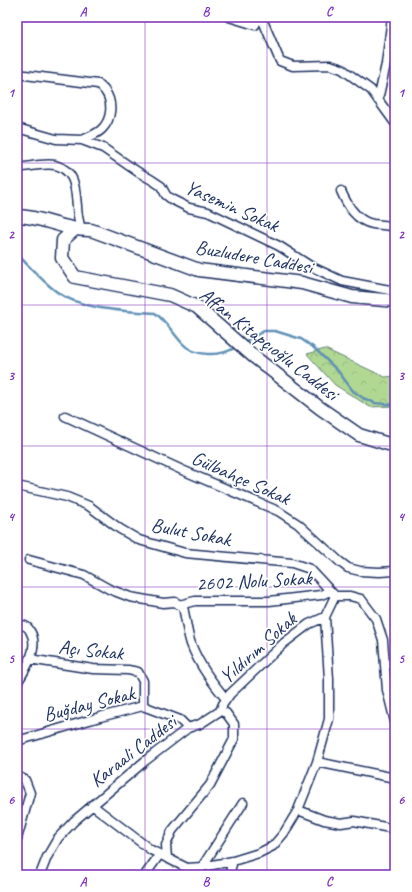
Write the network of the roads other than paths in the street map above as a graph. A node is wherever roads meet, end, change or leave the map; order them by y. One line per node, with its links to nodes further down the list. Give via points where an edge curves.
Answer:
1 (229, 17): 2 (street, via 256,25)
2 (264, 18): 5 (street, via 280,61 293,66 330,64 342,69 370,90)
3 (390, 18): 5 (street, via 386,64)
4 (17, 74): 8 (street, via 98,84 105,91 110,104 109,118 102,129)
5 (378, 100): 6 (street)
6 (395, 123)
7 (17, 128): 8 (street, Yasemin Sokak, via 56,139)
8 (82, 140): 14 (street, Yasemin Sokak, via 103,148 161,186 171,199 189,208 208,212 279,246 312,267 342,281)
9 (17, 168): 13 (street, via 54,165 71,176 75,184)
10 (341, 191): 12 (street, via 347,204 360,219 371,224)
11 (17, 216): 13 (street, Buzludere Caddesi)
12 (395, 227)
13 (77, 230): 15 (street, Buzludere Caddesi, via 90,230 199,270 302,282 352,297); 17 (street, Affan Kitapçıoğlu Caddesi, via 63,240 62,258 75,277 170,295 197,307 253,356 320,408 359,435)
14 (395, 291)
15 (395, 301)
16 (66, 416): 20 (street, Gülbahçe Sokak, via 278,511 298,524 348,568 360,571)
17 (395, 446)
18 (17, 486): 21 (street, Bulut Sokak, via 67,497 89,506 139,540 186,553 292,563 310,569)
19 (29, 560): 22 (street, 2602 Nolu Sokak, via 84,575 130,597)
20 (395, 571)
21 (333, 593): 22 (street, 2602 Nolu Sokak, via 269,601 195,601); 23 (street); 30 (street, via 361,599 376,619 383,640 387,690)
22 (179, 604): 27 (street, via 183,608 190,643 195,654 206,674)
23 (326, 617): 27 (street, Yıldırım Sokak, via 309,624 284,643); 33 (street, via 329,719)
24 (17, 624): 25 (street, via 30,629 34,638)
25 (29, 659): 26 (street); 28 (street, Açı Sokak, via 93,669 138,672 143,681)
26 (17, 683)
27 (226, 699): 29 (street, Yıldırım Sokak)
28 (144, 706): 31 (street, Buğday Sokak, via 180,720); 32 (street, Buğday Sokak)
29 (220, 712): 31 (street, Karaali Caddesi); 41 (street, via 226,713 234,724 234,739 210,785 172,831)
30 (395, 722)
31 (188, 728): 37 (street, Karaali Caddesi)
32 (17, 741)
33 (317, 762): 35 (street); 38 (street)
34 (17, 776): 40 (street, via 25,780 30,793)
35 (395, 778)
36 (243, 803): 43 (street)
37 (92, 805): 41 (street, via 151,850); 45 (street, Karaali Caddesi, via 58,838)
38 (298, 810): 39 (street, via 324,820 342,823 354,821); 42 (street, via 273,846 259,854)
39 (395, 829)
40 (17, 839)
41 (163, 856): 44 (street); 46 (street)
42 (233, 861): 43 (street); 47 (street)
43 (202, 867): 44 (street)
44 (187, 872)
45 (40, 875)
46 (145, 875)
47 (229, 875)

